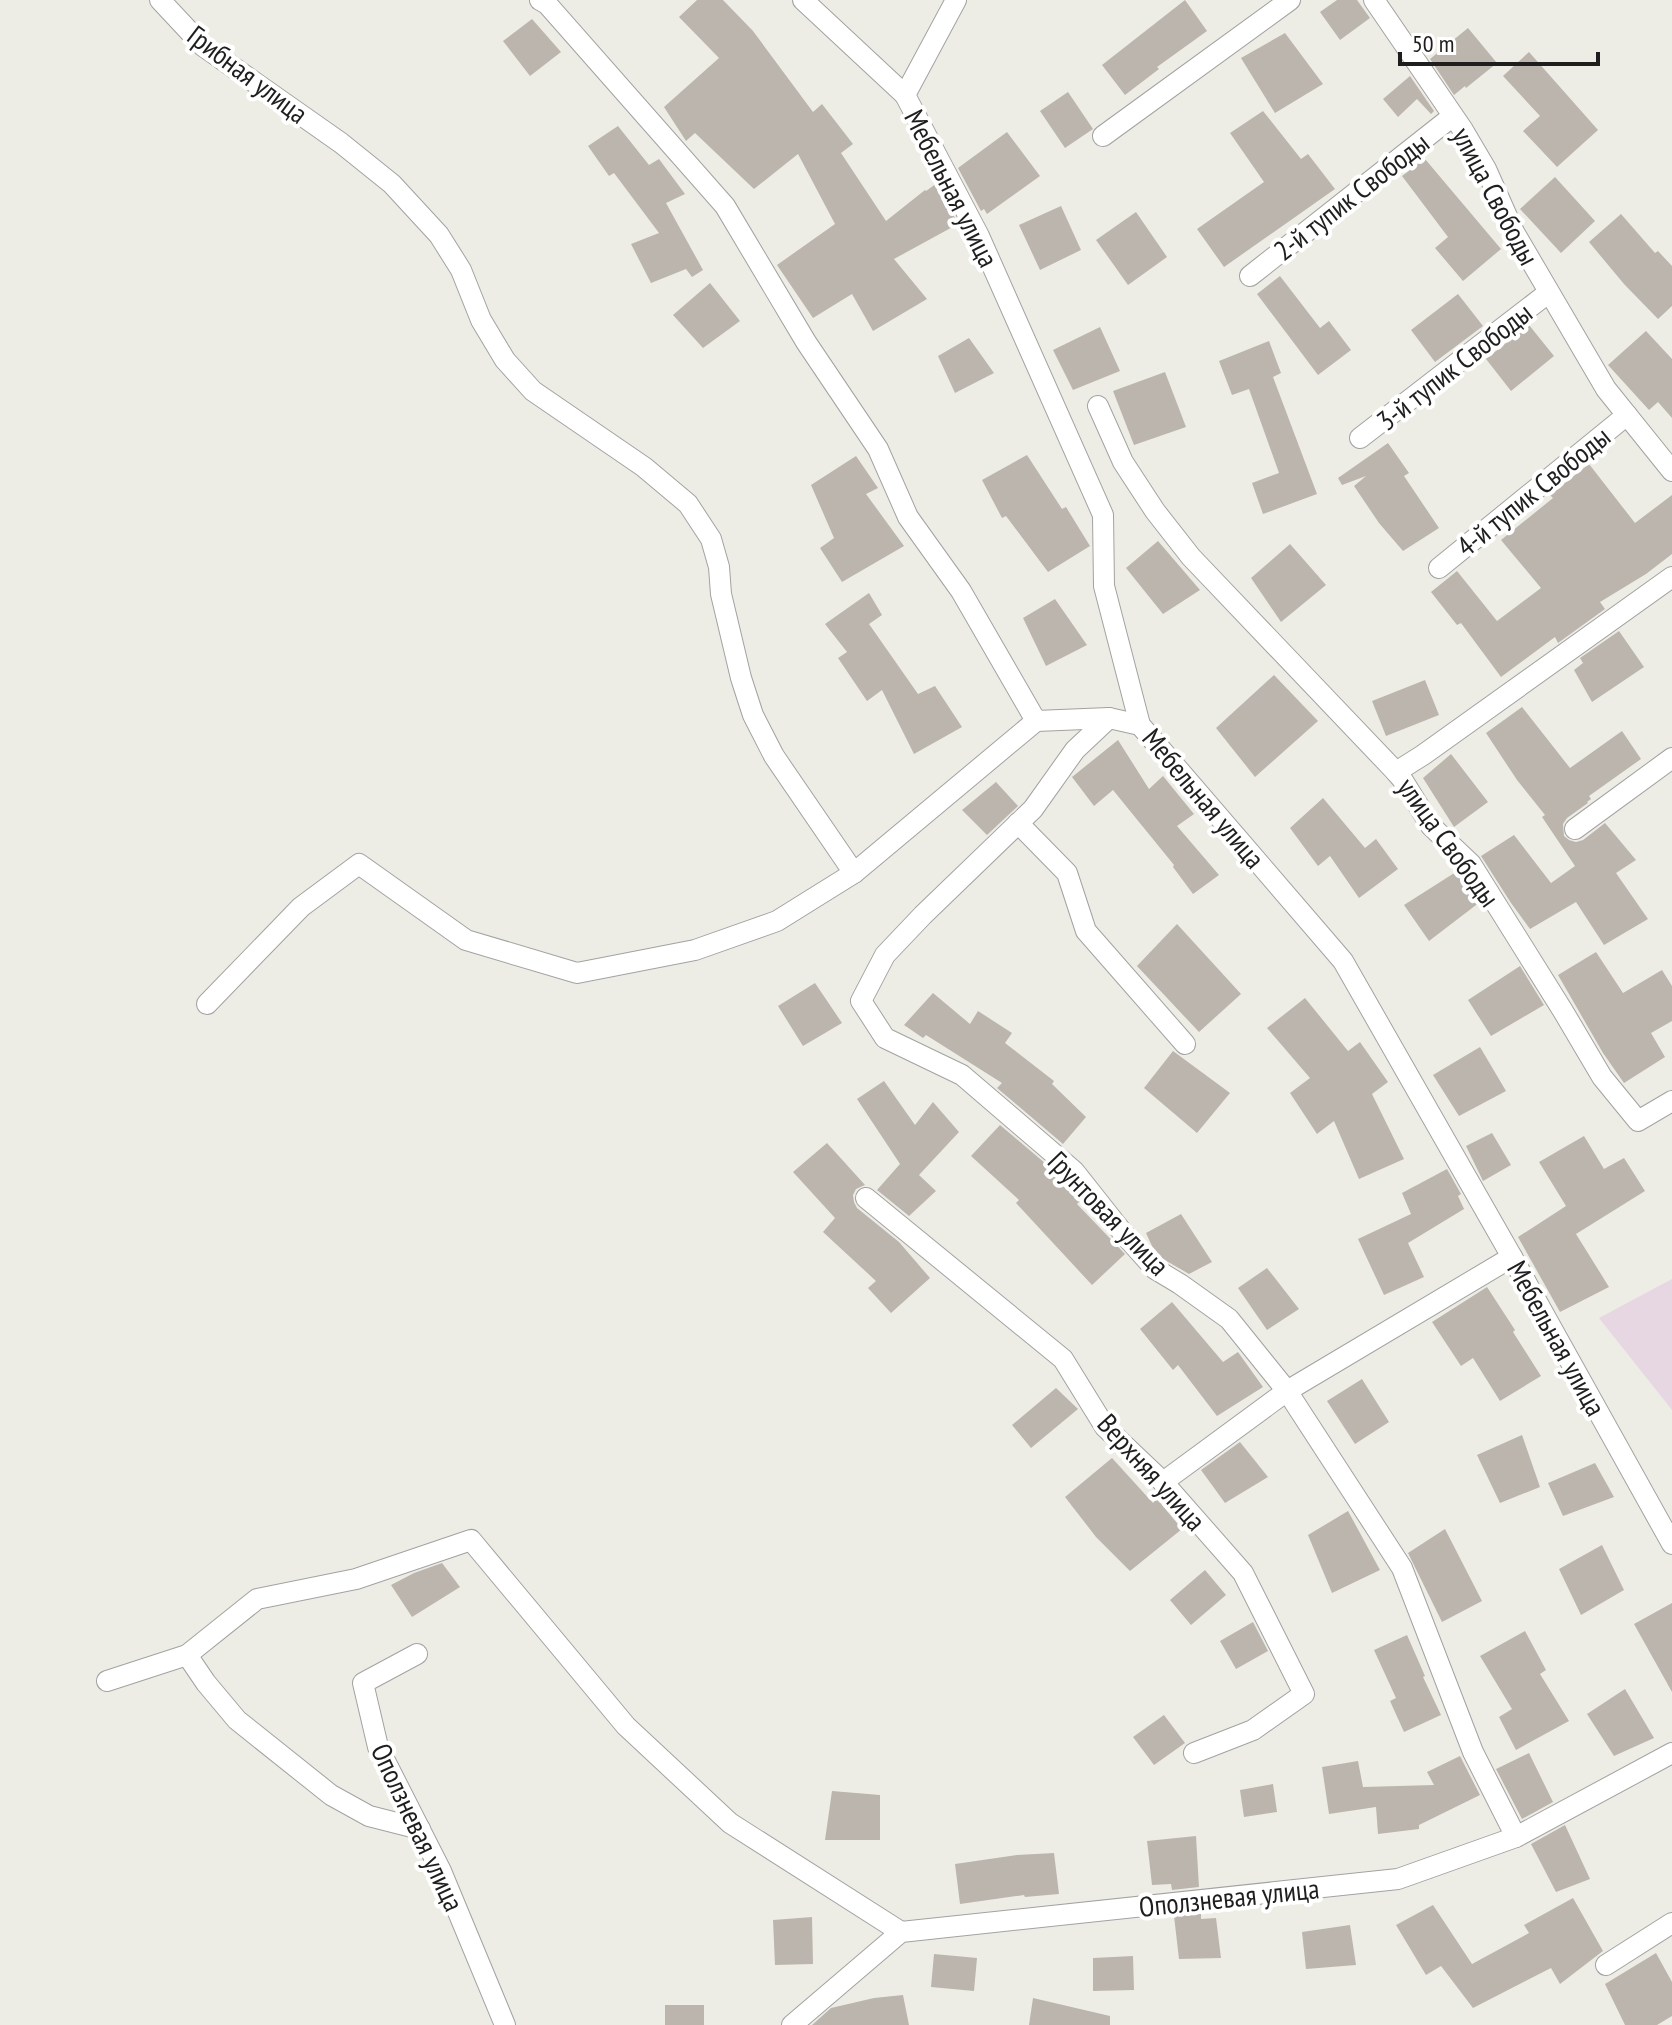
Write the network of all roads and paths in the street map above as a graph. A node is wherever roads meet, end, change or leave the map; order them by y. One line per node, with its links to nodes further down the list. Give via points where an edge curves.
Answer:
1 (160, 0): 25 (street, Грибная улица, via 203,46 392,184 439,235 505,360 533,391 688,504 711,539 753,715 774,756)
2 (540, 0): 19 (street, via 725,206 878,449 908,517 961,591)
3 (803, 0): 7 (street)
4 (956, 0): 7 (street, Мебельная улица)
5 (1290, 0): 9 (street)
6 (1374, 0): 8 (street, улица Свободы)
7 (905, 95): 20 (street, Мебельная улица, via 979,236 1103,515 1104,586)
8 (1453, 116): 10 (street, 2-й тупик Свободы); 11 (street, улица Свободы, via 1486,169)
9 (1103, 136)
10 (1250, 276)
11 (1548, 293): 13 (street, улица Свободы); 14 (street, 3-й тупик Свободы)
12 (1098, 406): 22 (street, via 1123,462 1191,557)
13 (1627, 415): 15 (street, улица Свободы); 16 (street, 4-й тупик Свободы)
14 (1360, 438)
15 (1672, 471)
16 (1439, 568)
17 (1672, 577): 22 (street, улица Свободы)
18 (1109, 718): 19 (street); 20 (street); 23 (street, Грунтовая улица, via 1075,750)
19 (1036, 721): 25 (street)
20 (1140, 725): 30 (street, Мебельная улица, via 1343,961)
21 (1672, 758): 24 (street)
22 (1396, 772): 28 (street, улица Свободы, via 1431,826 1471,864 1602,1077 1638,1121)
23 (1018, 823): 27 (street, via 1067,873 1086,931); 31 (street, Грунтовая улица, via 885,955 861,1001 885,1038 962,1075 1074,1171 1155,1269 1229,1319)
24 (1575, 829)
25 (854, 873): 26 (street, via 777,921 695,950 577,973 466,940 359,864 301,907)
26 (207, 1004)
27 (1185, 1044)
28 (1672, 1101)
29 (866, 1198): 32 (street, Верхняя улица, via 1063,1359 1105,1427)
30 (1512, 1257): 31 (street); 33 (street, Мебельная улица)
31 (1287, 1391): 32 (street); 40 (street, Грунтовая улица, via 1402,1568 1473,1752)
32 (1163, 1482): 37 (street, Верхняя улица, via 1243,1573 1304,1694 1253,1730)
33 (1672, 1544)
34 (417, 1654): 39 (street, Оползневая улица, via 363,1683 378,1747)
35 (187, 1655): 36 (street); 39 (street, via 237,1720 331,1795 369,1816); 42 (street, via 257,1599 356,1579 471,1540 626,1726 730,1823)
36 (107, 1681)
37 (1194, 1753)
38 (1672, 1753): 40 (street, Оползневая улица)
39 (420, 1829): 44 (street, Оползневая улица)
40 (1516, 1837): 42 (street, Оползневая улица, via 1398,1879)
41 (1672, 1923): 43 (street)
42 (901, 1932): 45 (street)
43 (1606, 1965)
44 (505, 2025)
45 (792, 2025)

